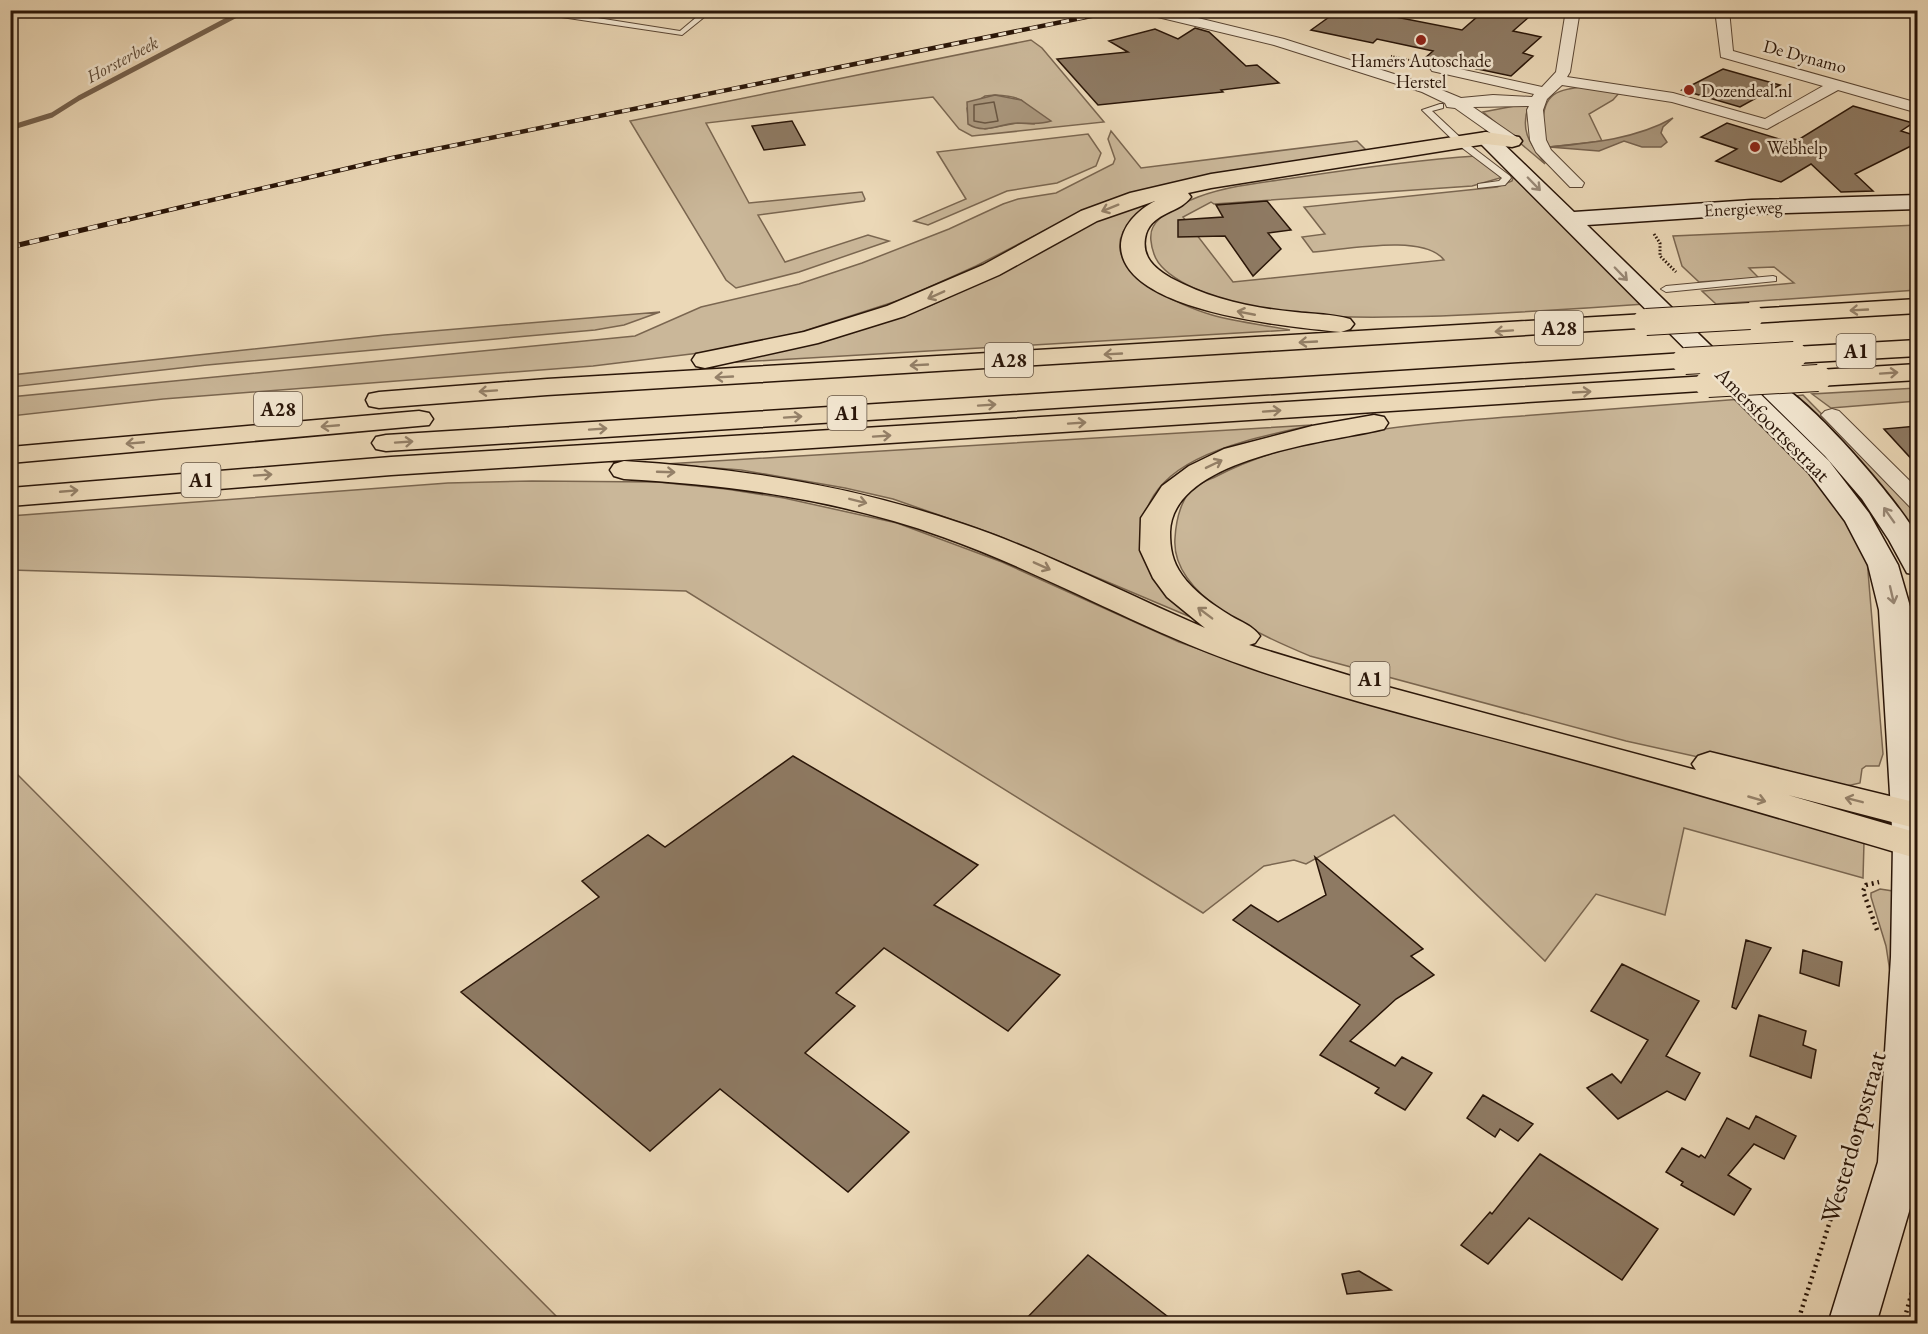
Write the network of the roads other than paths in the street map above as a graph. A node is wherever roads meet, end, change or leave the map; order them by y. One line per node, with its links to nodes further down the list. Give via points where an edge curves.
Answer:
1 (552, 10): 2 (lane, via 548,13 682,33)
2 (710, 10)
3 (1146, 10): 7 (street, Amersfoortsestraat, via 1280,42)
4 (1573, 10): 8 (street, via 1563,72)
5 (1722, 10): 9 (street, De Dynamo, via 1726,54)
6 (1437, 68): 10 (street)
7 (1386, 77): 11 (street, Amersfoortsestraat); 12 (street, Amersfoortsestraat)
8 (1558, 80): 9 (street, via 1673,98 1767,124); 10 (street)
9 (1836, 85): 13 (street, De Dynamo)
10 (1541, 97): 11 (street); 15 (street, via 1535,110 1538,140 1544,152)
11 (1458, 103): 12 (street); 14 (street, Amersfoortsestraat)
12 (1440, 106): 14 (street, Amersfoortsestraat); 14 (lane, Amersfoortsestraat, via 1426,110)
13 (1917, 108)
14 (1487, 145): 16 (lane, Amersfoortsestraat, via 1508,178 1502,183); 19 (main road, Amersfoortsestraat); 24 (highway, A28, one-way to 14, via 1278,319 1238,312 1182,295 1147,273 1132,252 1133,240 1138,225 1154,210 1199,189); 28 (highway, A28, one-way to 28, via 1211,182 1138,198 1089,216 956,287 867,321 768,348)
15 (1576, 183)
16 (1481, 186)
17 (1917, 202): 19 (main road, Energieweg, via 1742,208)
18 (1917, 215): 19 (main road, Energieweg)
19 (1587, 224): 21 (main road, Amersfoortsestraat); 38 (main road, Amersfoortsestraat, one-way to 38, via 1819,467 1871,540 1887,576 1895,609)
20 (1773, 279): 21 (lane)
21 (1666, 289): 37 (main road, Amersfoortsestraat, one-way to 21, via 1895,525 1840,453)
22 (1917, 306): 24 (highway, A28, one-way to 24, bridge)
23 (1917, 328): 26 (highway, A1, via 1774,337)
24 (1471, 333): 28 (highway, A28, one-way to 28)
25 (1917, 348): 26 (highway, A1, bridge, via 1794,355)
26 (1676, 352): 32 (highway, A1, one-way to 32, via 420,419); 34 (highway, A1, one-way to 26, via 391,443)
27 (1917, 372): 29 (highway, A1, one-way to 27, bridge)
28 (547, 387): 31 (highway, A28, one-way to 31, via 316,405)
29 (1524, 395): 33 (highway, A1, one-way to 29); 38 (highway, A1, one-way to 29, via 1311,664 1224,627 1176,587 1158,560 1154,528 1170,494 1186,480 1231,456 1304,436)
30 (1832, 416): 36 (street)
31 (10, 437)
32 (10, 455)
33 (391, 466): 35 (highway, A1, one-way to 33); 38 (highway, A1, one-way to 38, via 689,473 763,481 863,502 998,547 1220,646 1305,675 1599,754)
34 (10, 475)
35 (10, 497)
36 (1917, 502)
37 (1917, 566)
38 (1914, 830): 40 (main road, Westerdorpsstraat)
39 (1917, 1112): 40 (main road, Westerdorpsstraat)
40 (1900, 1161): 41 (main road, Westerdorpsstraat)
41 (1852, 1323)

